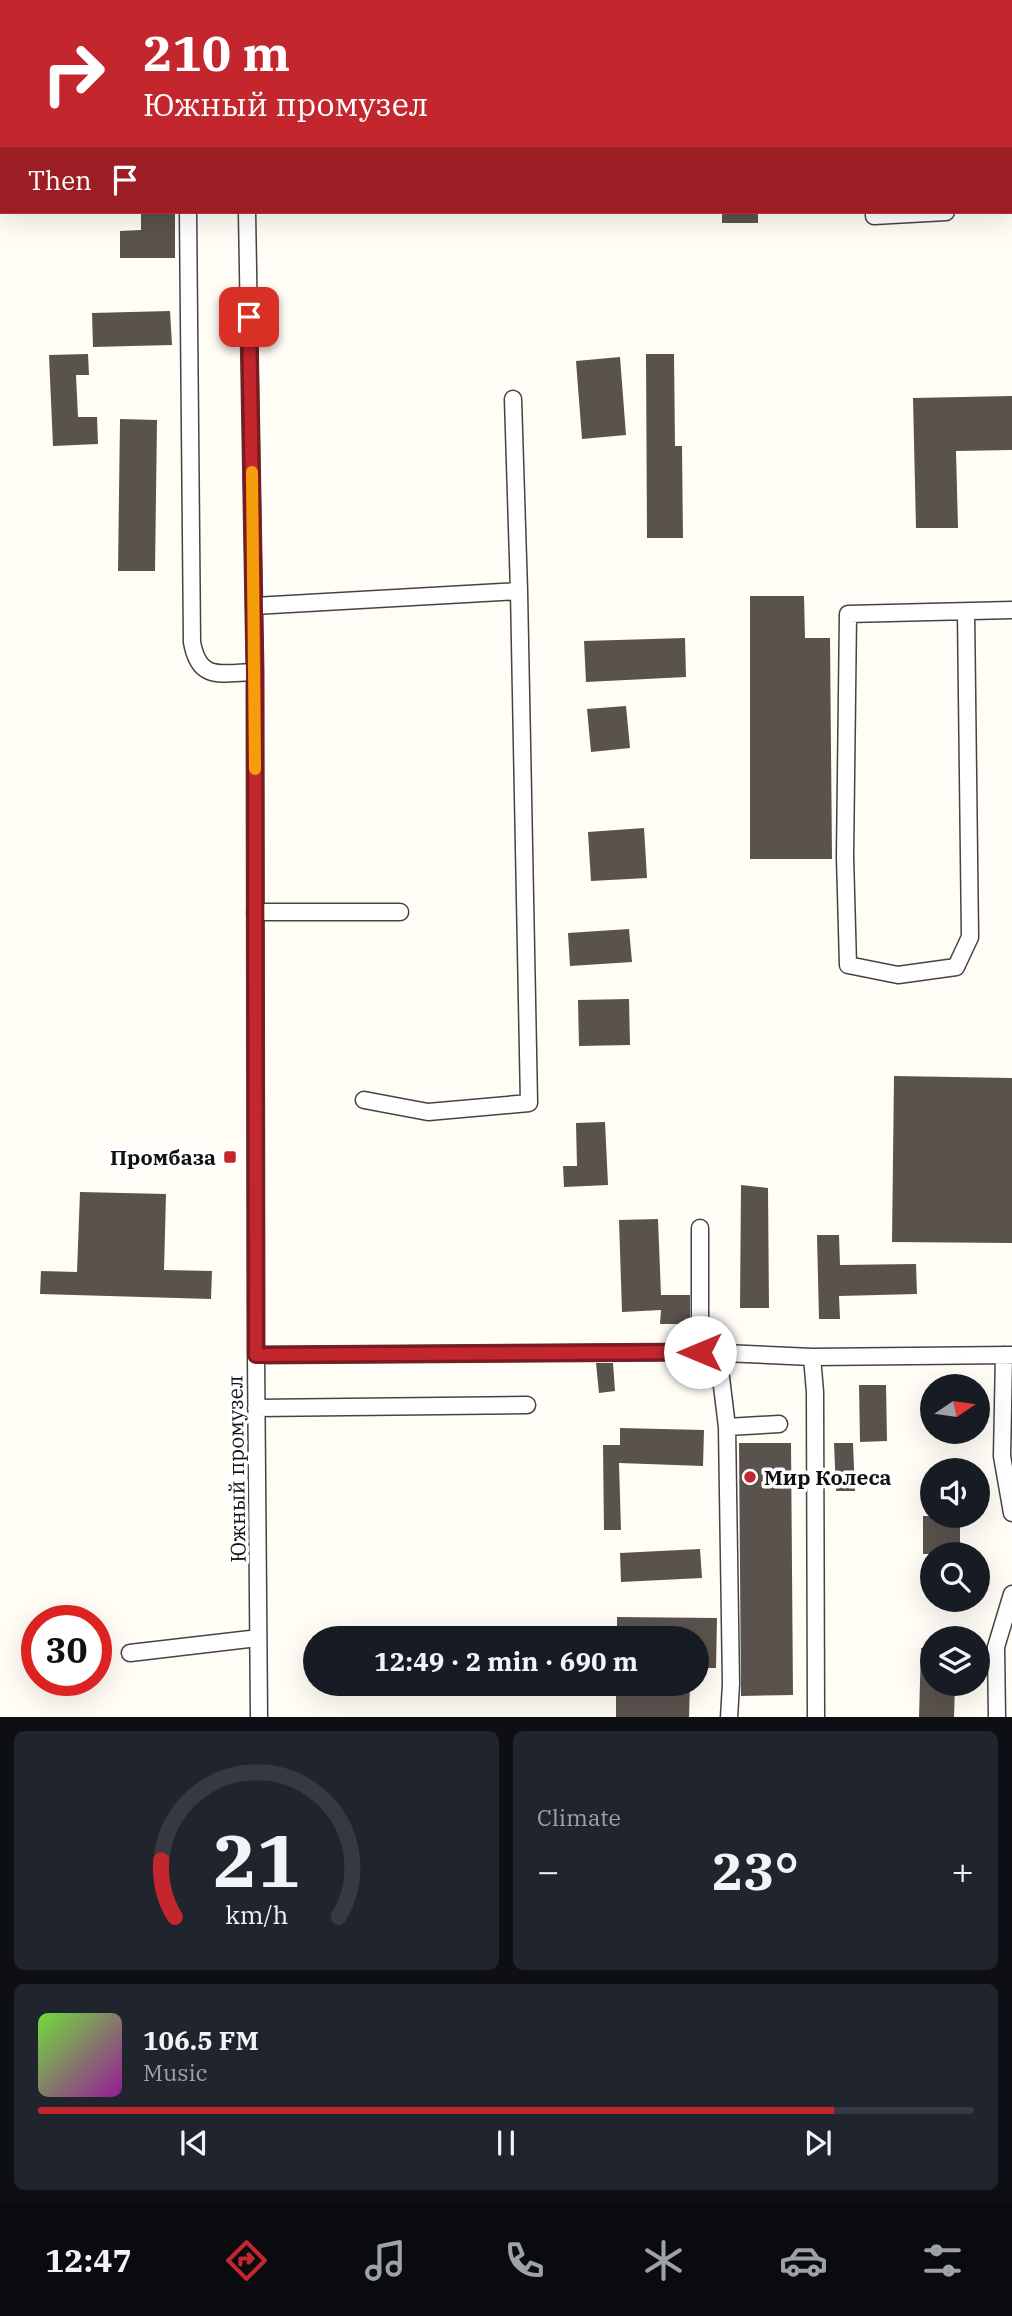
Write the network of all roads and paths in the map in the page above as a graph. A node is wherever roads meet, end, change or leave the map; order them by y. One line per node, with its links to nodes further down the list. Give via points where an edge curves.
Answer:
1 (188, 214): 10 (street, via 192,642 195,658 209,672)
2 (247, 214): 7 (street, Южный промузел)
3 (874, 214): 4 (street)
4 (910, 214)
5 (513, 399): 6 (street)
6 (519, 591): 7 (street); 13 (street, via 529,1102 428,1112)
7 (254, 606): 10 (street, Южный промузел)
8 (1012, 610): 9 (street)
9 (966, 612): 9 (street, via 970,937 956,967 898,975 848,965 848,614)
10 (255, 672): 11 (street, Южный промузел)
11 (255, 912): 12 (street); 17 (street, Южный промузел)
12 (400, 912)
13 (364, 1100)
14 (700, 1228): 15 (street)
15 (700, 1352): 16 (street); 17 (street)
16 (718, 1353): 19 (street); 23 (street)
17 (256, 1355): 21 (street, Южный промузел)
18 (1008, 1355): 19 (street); 24 (street, via 1002,1456)
19 (812, 1357): 30 (street)
20 (527, 1405): 21 (street)
21 (256, 1408): 26 (street, Южный промузел)
22 (779, 1424): 23 (street)
23 (727, 1427): 29 (street)
24 (1012, 1513)
25 (1012, 1594): 31 (street, via 996,1647)
26 (258, 1638): 27 (street); 28 (street, Южный промузел)
27 (130, 1653)
28 (259, 1717)
29 (729, 1717)
30 (816, 1717)
31 (997, 1717)

